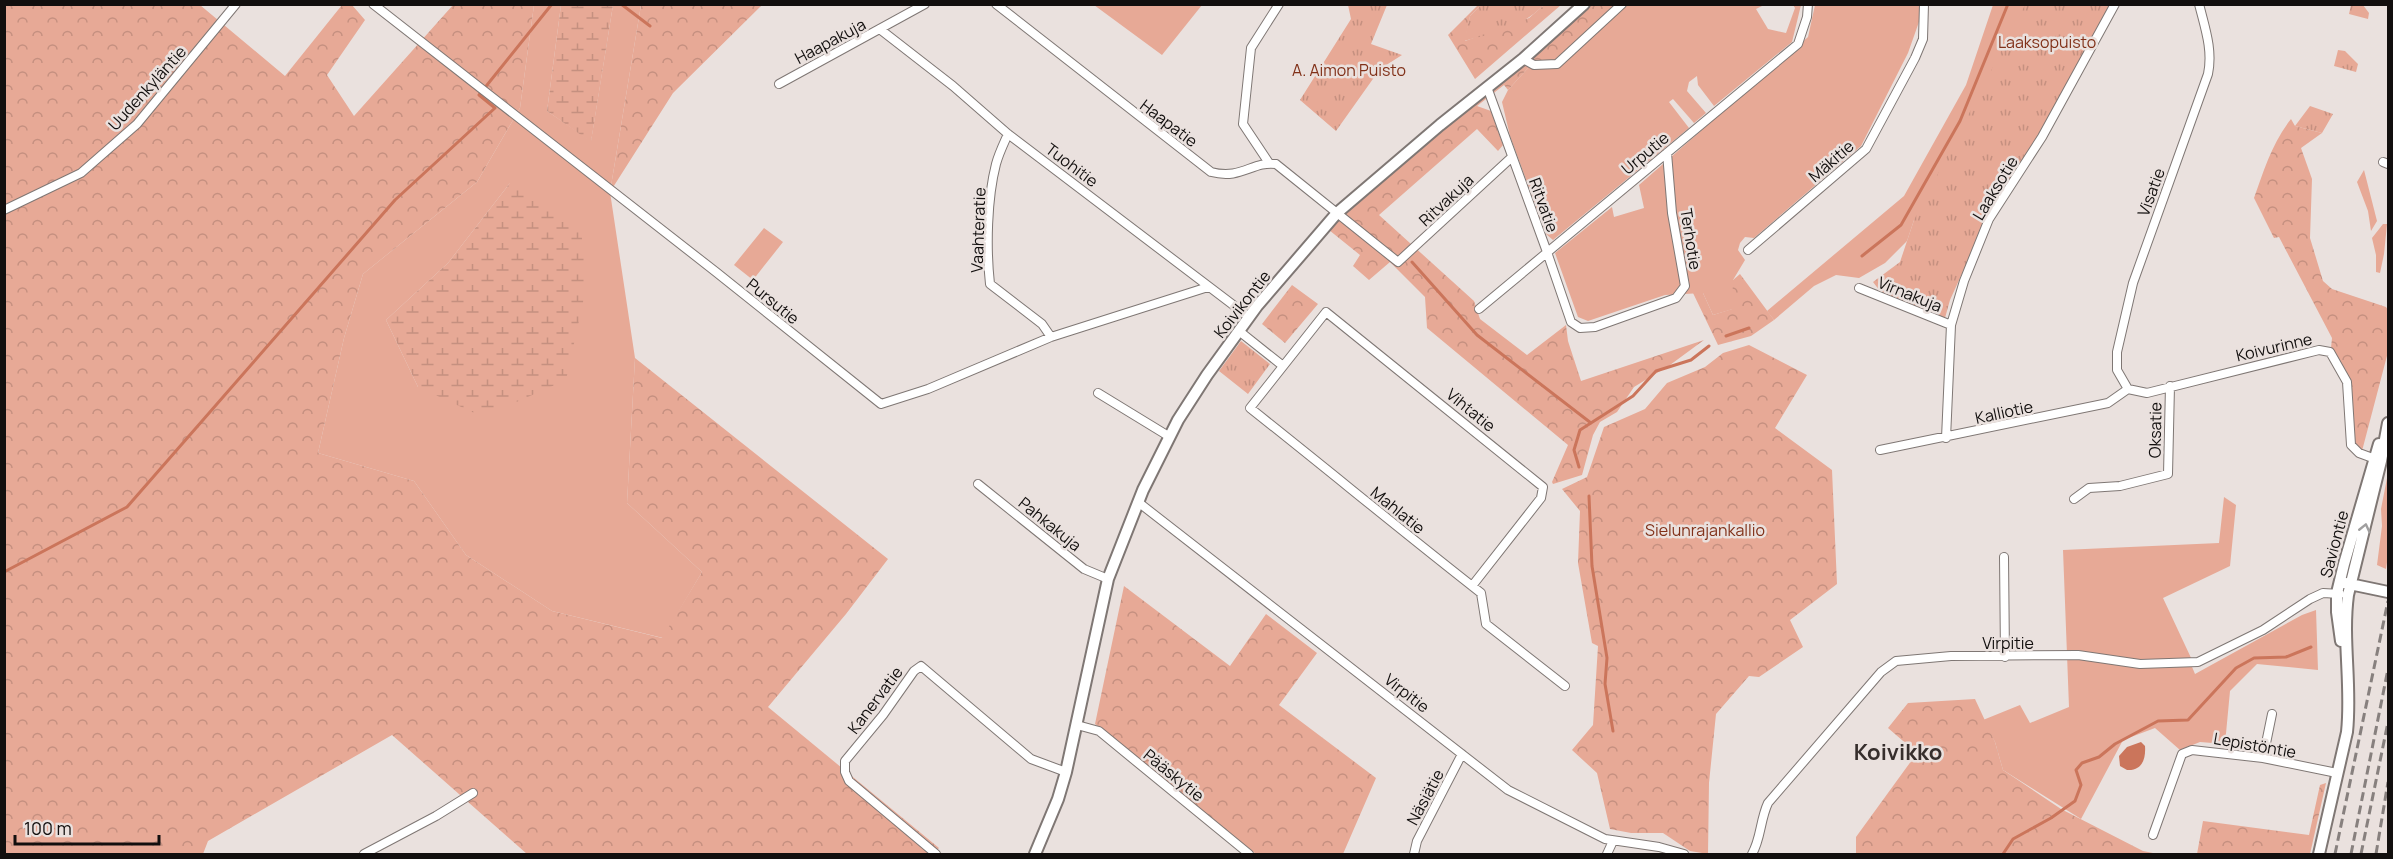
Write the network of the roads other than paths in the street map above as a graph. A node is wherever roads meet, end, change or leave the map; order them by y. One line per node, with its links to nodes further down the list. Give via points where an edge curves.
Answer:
1 (236, 4): 20 (street, Uudenkyläntie, via 137,124 81,173)
2 (372, 4): 31 (street, Pursutie, via 881,404 928,389)
3 (925, 4): 12 (street, Haapakuja)
4 (996, 4): 19 (street, Haapatie, via 1211,172 1232,175)
5 (1279, 4): 19 (street, via 1251,48 1243,124)
6 (1584, 4): 13 (main road, Koivikontie)
7 (1622, 4): 13 (street, via 1557,64 1534,65)
8 (1808, 4): 17 (street, Urputie, via 1808,17 1798,44)
9 (1924, 4): 22 (street, Mäkitie, via 1923,39 1866,149)
10 (2115, 4): 28 (street, Laaksotie, via 2042,137 1989,219)
11 (2199, 4): 35 (street, Visatie, via 2210,49 2210,67 2133,283 2117,352 2117,370)
12 (881, 30): 14 (street, Haapakuja); 16 (street, Tuohitie)
13 (1523, 59): 15 (main road, Koivikontie)
14 (779, 84)
15 (1487, 87): 18 (street, Ritvatie); 21 (main road, Koivikontie)
16 (1008, 134): 24 (street, Tuohitie); 31 (street, Vaahteratie, via 996,162 992,189 990,284 1042,324)
17 (1667, 153): 23 (street, Urputie); 29 (street, Terhotie, via 1672,213 1685,286 1676,298 1595,327)
18 (1512, 157): 21 (street, Ritvakuja, via 1398,262); 23 (street, Ritvatie)
19 (1269, 163): 21 (street, via 1282,167)
20 (4, 210)
21 (1337, 213): 27 (main road, Koivikontie)
22 (1748, 250)
23 (1547, 252): 26 (street, Urputie); 29 (street, Ritvatie, via 1571,322)
24 (1208, 287): 27 (street, Tuohitie); 31 (street, Pursutie)
25 (1859, 288): 28 (street, Virnakuja)
26 (1479, 309)
27 (1249, 317): 30 (main road, Koivikontie)
28 (1951, 325): 40 (street, Laaksotie)
29 (1580, 328)
30 (1239, 331): 33 (street); 39 (main road, Koivikontie)
31 (1051, 338)
32 (1293, 354): 33 (street, Mahlatie); 48 (street, Vihtatie, via 1326,312 1540,484 1542,498)
33 (1283, 366): 48 (street, Mahlatie, via 1246,405)
34 (2170, 386): 35 (street, Koivurinne, via 2147,393); 42 (street, Koivurinne, via 2319,350 2330,352 2347,382 2351,445 2359,453); 44 (street, Oksatie, via 2168,474 2120,486 2089,488)
35 (2128, 388): 40 (street, Kalliotie, via 2108,403)
36 (1098, 393): 39 (street)
37 (2388, 417): 42 (main road, Saviontie)
38 (2388, 423): 42 (main road, Saviontie)
39 (1170, 437): 45 (main road, Koivikontie)
40 (1946, 438): 41 (street, Kalliotie)
41 (1880, 450)
42 (2378, 460): 49 (main road, Saviontie)
43 (978, 484): 47 (street, Pahkakuja, via 1084,569)
44 (2074, 499)
45 (1138, 502): 47 (main road, Koivikontie); 55 (street, Virpitie)
46 (2004, 557): 51 (street)
47 (1108, 579): 54 (main road, Koivikontie)
48 (1472, 586): 52 (street, Mahlatie, via 1481,593 1486,624)
49 (2344, 589): 50 (main road); 51 (street, Virpitie, via 2310,599 2263,630 2198,662 2140,664 2078,656); 58 (main road, Saviontie, via 2337,612 2348,683 2347,732)
50 (2388, 592)
51 (2005, 657): 69 (street, Virpitie, via 1896,661 1881,672 1768,803)
52 (1565, 686)
53 (2272, 714): 56 (street)
54 (1077, 725): 57 (main road, Koivikontie); 65 (street, Pääskytie, via 1099,731)
55 (1462, 754): 61 (street, Virpitie, via 1508,790); 66 (street, Näsiätie, via 1417,841)
56 (2263, 758): 58 (street, Lepistöntie); 60 (street, Lepistöntie, via 2207,750 2182,754)
57 (1066, 772): 63 (street, Kanervatie, via 1031,759 921,666 845,761 845,772 849,781); 64 (main road, Koivikontie)
58 (2337, 773): 70 (main road, Saviontie)
59 (473, 792): 62 (street)
60 (2153, 835)
61 (1613, 841): 67 (street); 68 (street, Virpitie, via 1659,847)
62 (364, 855)
63 (936, 855)
64 (1035, 855)
65 (1249, 855)
66 (1414, 855)
67 (1607, 855)
68 (1684, 855)
69 (1752, 855)
70 (2319, 855)

